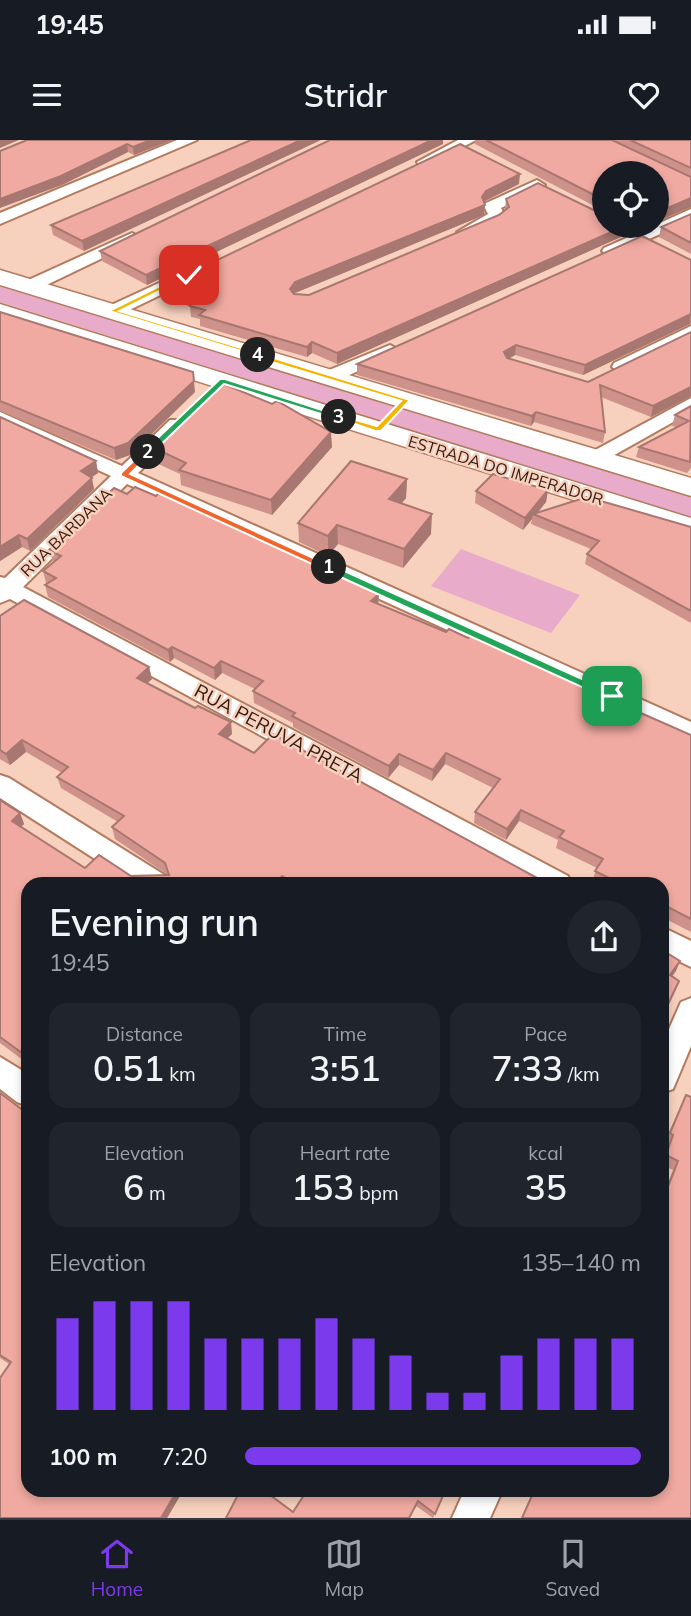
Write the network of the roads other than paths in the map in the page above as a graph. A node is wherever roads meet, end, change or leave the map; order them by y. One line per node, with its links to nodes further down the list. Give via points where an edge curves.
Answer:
1 (190, 140): 7 (street)
2 (459, 142): 3 (street); 4 (street)
3 (478, 155)
4 (412, 167)
5 (518, 174): 10 (street, via 544,188 492,206 497,216)
6 (691, 214): 8 (street)
7 (0, 219)
8 (669, 224)
9 (150, 229): 17 (street)
10 (454, 236)
11 (638, 238): 14 (street)
12 (642, 238): 13 (street)
13 (661, 248)
14 (592, 260)
15 (206, 266): 19 (street)
16 (0, 277): 17 (main road, ESTRADA DO IMPERADOR)
17 (30, 286): 19 (main road, ESTRADA DO IMPERADOR)
18 (0, 311): 24 (main road, ESTRADA DO IMPERADOR)
19 (113, 311): 23 (main road, ESTRADA DO IMPERADOR)
20 (691, 331): 22 (street)
21 (400, 346): 23 (street)
22 (609, 373)
23 (329, 377): 25 (main road, ESTRADA DO IMPERADOR)
24 (222, 381): 28 (main road, ESTRADA DO IMPERADOR); 30 (street, RUA BARDANA)
25 (406, 400): 28 (main road); 29 (main road, ESTRADA DO IMPERADOR)
26 (691, 404): 29 (street)
27 (0, 418): 30 (street)
28 (378, 429): 32 (main road, ESTRADA DO IMPERADOR)
29 (595, 458): 31 (main road, ESTRADA DO IMPERADOR)
30 (124, 474): 33 (street, RUA BARDANA); 34 (street)
31 (691, 487)
32 (691, 528)
33 (3, 590): 37 (street, RUA PERUVA PRETA)
34 (691, 733)
35 (0, 785): 36 (street)
36 (145, 877)
37 (545, 877)
38 (669, 943): 39 (street)
39 (691, 955)
40 (691, 1010): 41 (street)
41 (669, 1062)
42 (0, 1071): 43 (street)
43 (21, 1087)
44 (480, 1497): 45 (street)
45 (471, 1518)

